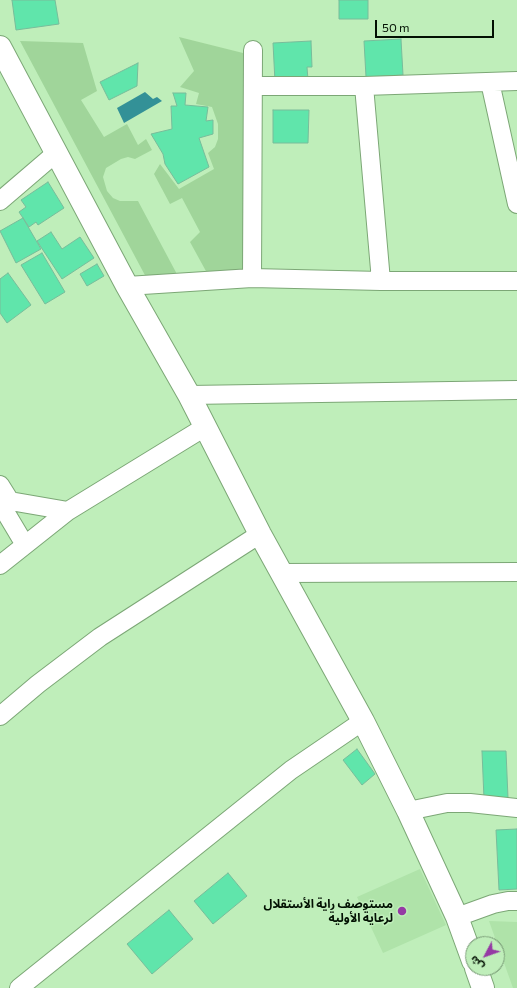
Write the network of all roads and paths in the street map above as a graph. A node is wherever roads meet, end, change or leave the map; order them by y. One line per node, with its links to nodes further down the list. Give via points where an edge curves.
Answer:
1 (0, 48): 7 (main road)
2 (254, 50): 5 (street)
3 (517, 81): 4 (street)
4 (490, 82): 6 (street); 9 (street)
5 (254, 86): 6 (street); 10 (street)
6 (364, 86): 11 (street)
7 (56, 153): 8 (street); 13 (main road)
8 (0, 201)
9 (517, 204)
10 (252, 278): 11 (street); 13 (street)
11 (381, 281): 12 (street)
12 (517, 281)
13 (126, 286): 15 (main road)
14 (517, 390): 15 (street)
15 (189, 396): 16 (main road)
16 (205, 427): 19 (street); 20 (main road)
17 (0, 485): 18 (street)
18 (4, 502): 19 (street); 21 (street)
19 (68, 511): 21 (street)
20 (260, 534): 24 (main road); 25 (street, via 100,637)
21 (25, 545): 22 (street)
22 (0, 565)
23 (517, 572): 24 (street)
24 (283, 573): 26 (main road)
25 (0, 716)
26 (362, 721): 28 (main road); 33 (street, via 291,770)
27 (517, 808): 28 (street, via 447,803)
28 (408, 811): 30 (main road)
29 (517, 901): 30 (street, via 493,904)
30 (457, 917): 31 (main road)
31 (465, 939)
32 (479, 976): 34 (main road)
33 (19, 988)
34 (483, 988)

